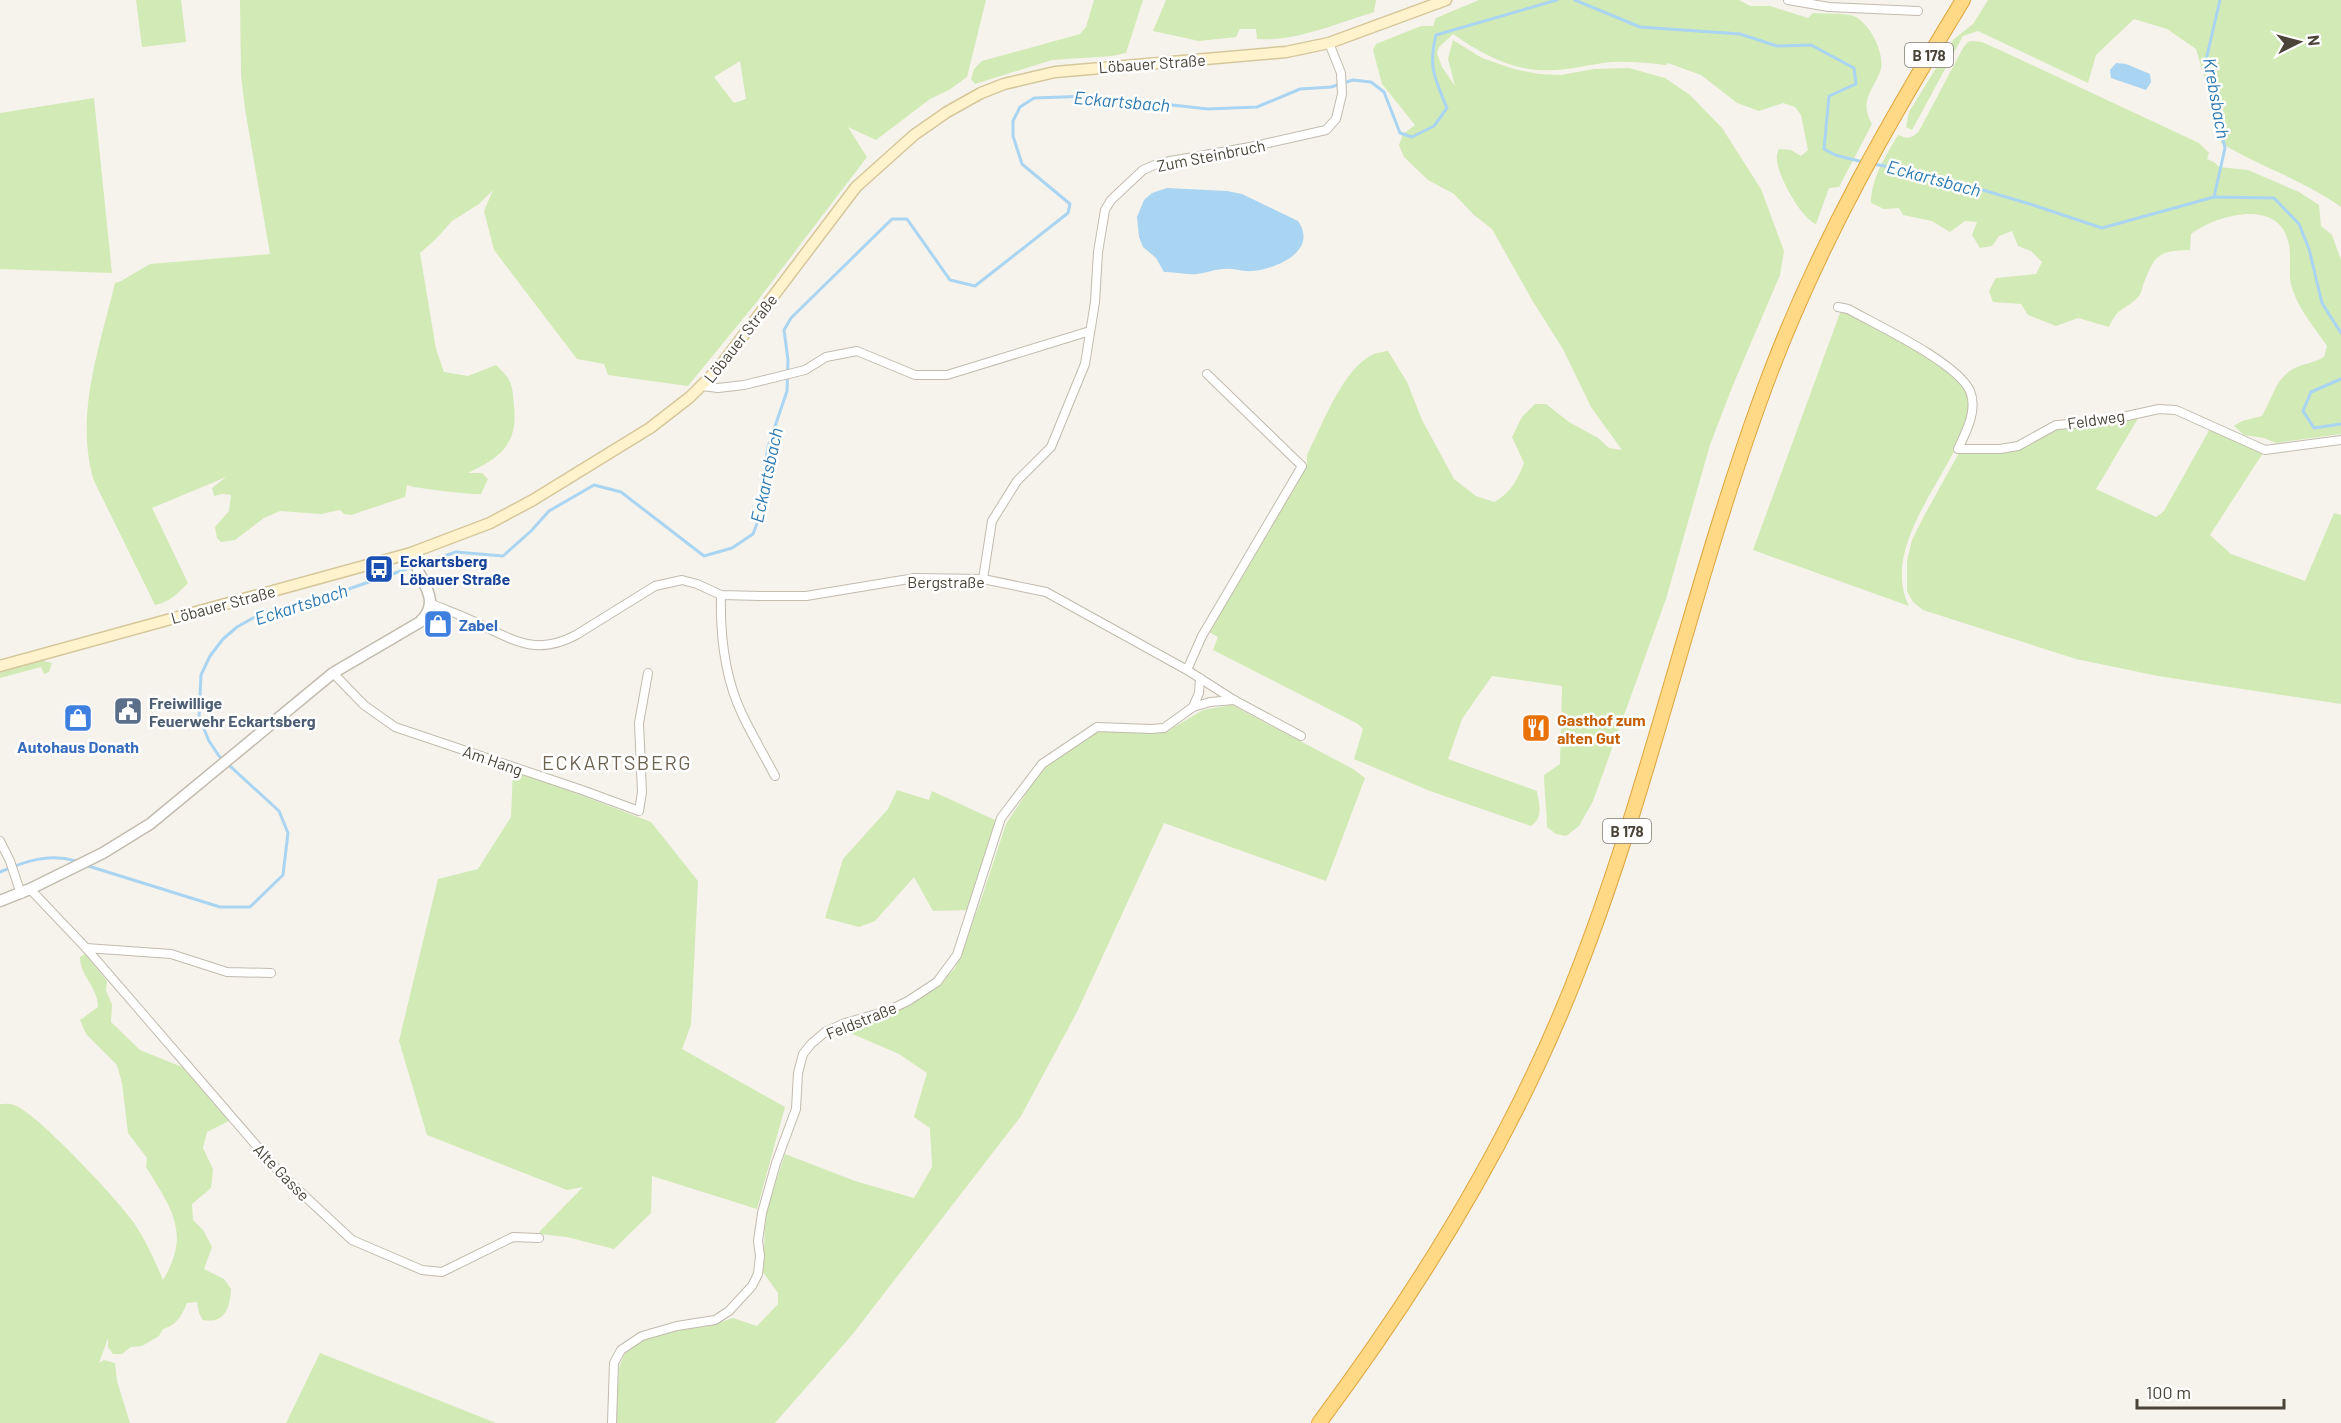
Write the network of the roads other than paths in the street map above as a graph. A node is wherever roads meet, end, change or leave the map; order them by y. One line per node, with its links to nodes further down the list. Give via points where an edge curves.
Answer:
1 (1446, 0): 5 (main road, Löbauer Straße)
2 (1788, 0): 4 (street, via 1829,7)
3 (1962, 0): 31 (highway, B 178, via 1848,198 1771,372 1709,555 1631,819 1583,958 1542,1056 1453,1226 1415,1288)
4 (1918, 11)
5 (1329, 43): 7 (street, Zum Steinbruch, via 1341,73 1342,94 1336,119 1326,130 1159,163 1133,177 1111,200 1105,210 1098,252); 9 (main road, Löbauer Straße, via 1275,53 1063,71 1004,84 946,112 856,187)
6 (1838, 307): 10 (street, Feldweg, via 1940,361 1959,376 1971,392 1971,419 1958,449 2018,446 2056,425 2100,422 2159,409 2176,410 2265,450)
7 (1090, 331): 9 (street, via 947,375 915,375 857,351 826,357 799,372 728,387); 12 (street, Zum Steinbruch, via 1085,364 1051,447 1017,481 992,521)
8 (1207, 374): 16 (street, via 1302,466 1202,636)
9 (702, 386): 15 (main road, Löbauer Straße, via 650,428 533,500 412,556)
10 (2341, 440)
11 (418, 571): 14 (street)
12 (983, 579): 13 (street, Bergstraße, via 915,578 806,596); 16 (street, Bergstraße, via 1047,592)
13 (721, 595): 14 (street, Bergstraße, via 682,580 655,586 562,642 533,646); 23 (street, via 720,629 738,702)
14 (432, 604): 17 (street, via 420,622)
15 (0, 666)
16 (1187, 670): 19 (street, Bergstraße)
17 (333, 673): 18 (street, Am Hang, via 364,705 395,727 639,811 639,723); 25 (street, via 150,824)
18 (648, 673)
19 (1200, 678): 20 (street, Bergstraße); 21 (street)
20 (1234, 700): 21 (street, Feldstraße); 22 (street, Bergstraße)
21 (1193, 707): 30 (street, Feldstraße, via 1164,728 1097,727 1042,764 1001,818 957,955 937,982 908,1001 845,1023 810,1044 798,1073 796,1109 762,1213 758,1274 752,1287 715,1320 642,1336 621,1350 614,1363)
22 (1301, 736)
23 (775, 776)
24 (0, 841): 25 (street, Alte Gasse)
25 (26, 891): 26 (street); 27 (street, Alte Gasse)
26 (0, 901)
27 (86, 948): 28 (street, via 171,954 227,972); 29 (street, Alte Gasse, via 281,1174 352,1240 422,1270 442,1272 513,1237)
28 (271, 973)
29 (539, 1238)
30 (612, 1423)
31 (1319, 1423)

